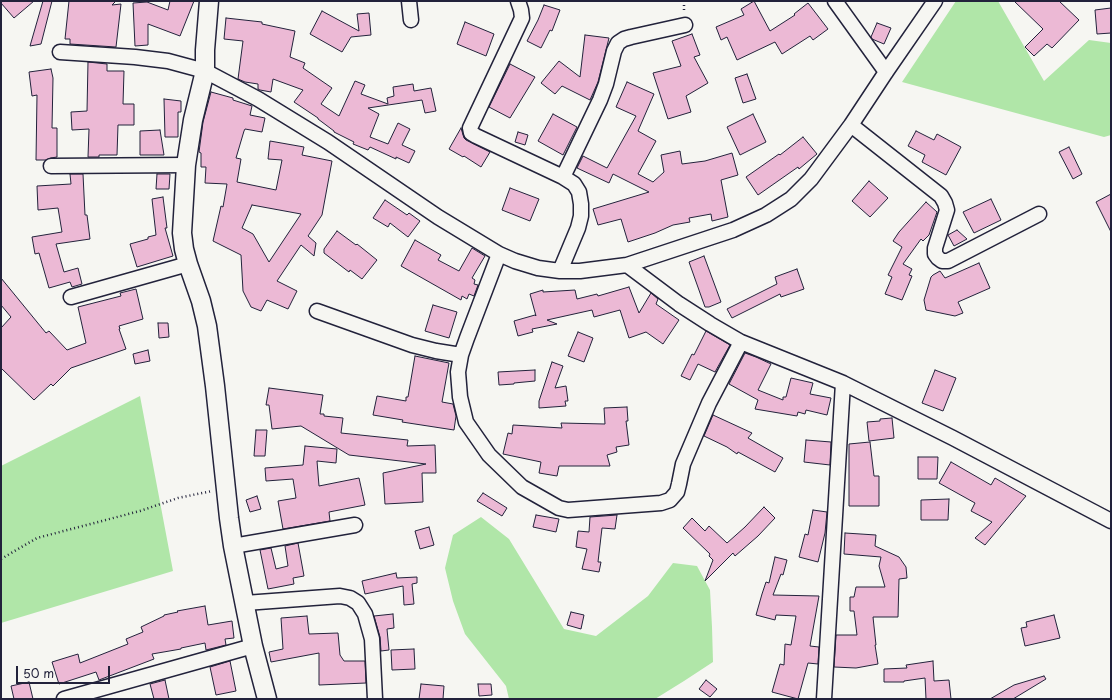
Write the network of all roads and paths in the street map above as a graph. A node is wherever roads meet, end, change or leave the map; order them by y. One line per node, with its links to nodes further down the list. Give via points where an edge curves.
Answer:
1 (209, 1): 9 (street)
2 (409, 1): 6 (street)
3 (518, 1): 14 (street, via 522,18 470,128 471,133)
4 (835, 1): 10 (street)
5 (935, 1): 10 (street)
6 (411, 20)
7 (685, 25): 14 (street, via 631,37 618,43 600,100)
8 (60, 52): 9 (street, via 168,61)
9 (205, 71): 12 (street, via 193,120); 16 (street, via 258,99 328,142 438,217)
10 (886, 72): 11 (street)
11 (851, 125): 15 (street, via 941,196 947,210 935,254 942,261 948,262); 18 (street, via 811,179 791,199 766,215 733,230)
12 (186, 165): 13 (street); 17 (street, via 182,233)
13 (51, 166)
14 (563, 177): 19 (street, via 574,184 579,192 581,216)
15 (1039, 214)
16 (499, 254): 19 (street, via 538,268); 23 (street)
17 (188, 264): 20 (street); 25 (street, via 201,301 206,326)
18 (627, 265): 19 (street); 22 (street, via 679,304)
19 (560, 271)
20 (71, 297)
21 (317, 311): 23 (street, via 412,345)
22 (741, 342): 23 (street, via 709,403 683,464 677,492 670,500 661,503 568,510 559,508 522,487 488,455 466,422 458,372); 24 (street)
23 (461, 354)
24 (843, 383): 26 (street); 35 (street)
25 (226, 489): 28 (street); 29 (path, via 178,498 37,538)
26 (1111, 521)
27 (355, 525): 28 (street)
28 (233, 546): 30 (street)
29 (1, 559)
30 (245, 603): 31 (street); 34 (street, via 340,596 358,603 365,614 372,639)
31 (253, 646): 32 (street); 33 (street)
32 (64, 699)
33 (267, 699)
34 (375, 699)
35 (824, 699)

